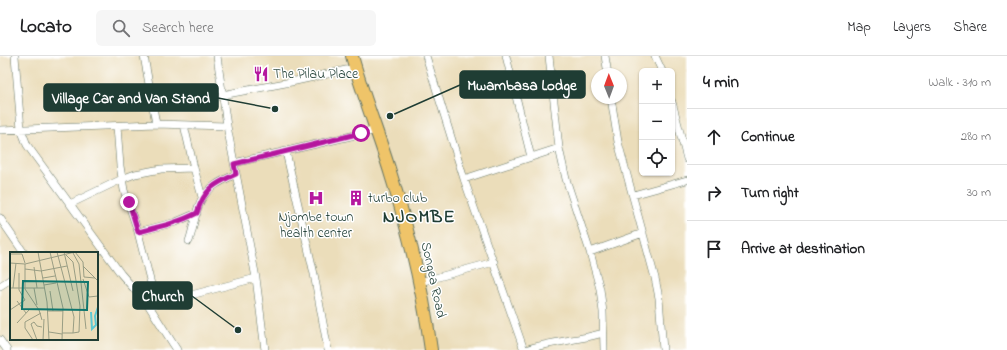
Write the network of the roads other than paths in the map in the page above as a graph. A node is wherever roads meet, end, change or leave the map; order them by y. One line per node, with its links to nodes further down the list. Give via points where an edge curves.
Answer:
1 (15, 56): 20 (street)
2 (144, 56): 16 (street)
3 (217, 56): 13 (street)
4 (352, 56): 10 (highway, Songea Road)
5 (426, 56): 31 (street)
6 (506, 56): 25 (street)
7 (549, 56): 23 (street)
8 (605, 56): 11 (street)
9 (655, 56): 12 (street)
10 (355, 68): 13 (street); 22 (highway, Songea Road)
11 (607, 68)
12 (661, 68)
13 (222, 95): 19 (street)
14 (612, 104): 33 (street, via 615,127)
15 (673, 104): 26 (street)
16 (156, 124): 17 (street); 18 (street)
17 (184, 125): 19 (street); 28 (street)
18 (117, 126): 20 (street); 30 (street)
19 (226, 126): 27 (street)
20 (22, 129): 21 (street); 35 (street, via 30,151)
21 (0, 130)
22 (377, 130): 24 (street); 46 (highway, Songea Road)
23 (559, 148): 25 (street); 42 (street, via 566,179)
24 (286, 152): 27 (street); 54 (street, via 314,274)
25 (530, 157): 31 (street)
26 (687, 159)
27 (234, 164): 29 (street)
28 (194, 168): 30 (street, via 161,169); 34 (street)
29 (236, 174): 34 (street, via 219,182); 44 (street)
30 (122, 178): 35 (street); 38 (street)
31 (464, 179): 43 (street)
32 (687, 180): 33 (street)
33 (633, 195): 39 (street)
34 (202, 197): 36 (street)
35 (70, 204): 48 (street, via 132,287)
36 (197, 213): 38 (street, via 176,222); 40 (street)
37 (0, 218): 41 (street)
38 (138, 232): 48 (street)
39 (643, 233): 42 (street); 58 (street, via 659,298)
40 (189, 241)
41 (23, 252)
42 (590, 252): 49 (street, via 600,289)
43 (494, 262): 46 (street); 56 (street)
44 (256, 278): 48 (street); 53 (street)
45 (10, 280): 47 (street)
46 (420, 282): 55 (highway, Songea Road)
47 (0, 286)
48 (153, 305): 52 (street)
49 (603, 333): 56 (street); 57 (street)
50 (0, 340): 51 (street)
51 (8, 350)
52 (177, 350)
53 (265, 350)
54 (328, 350)
55 (431, 350)
56 (525, 350)
57 (604, 350)
58 (663, 350)

